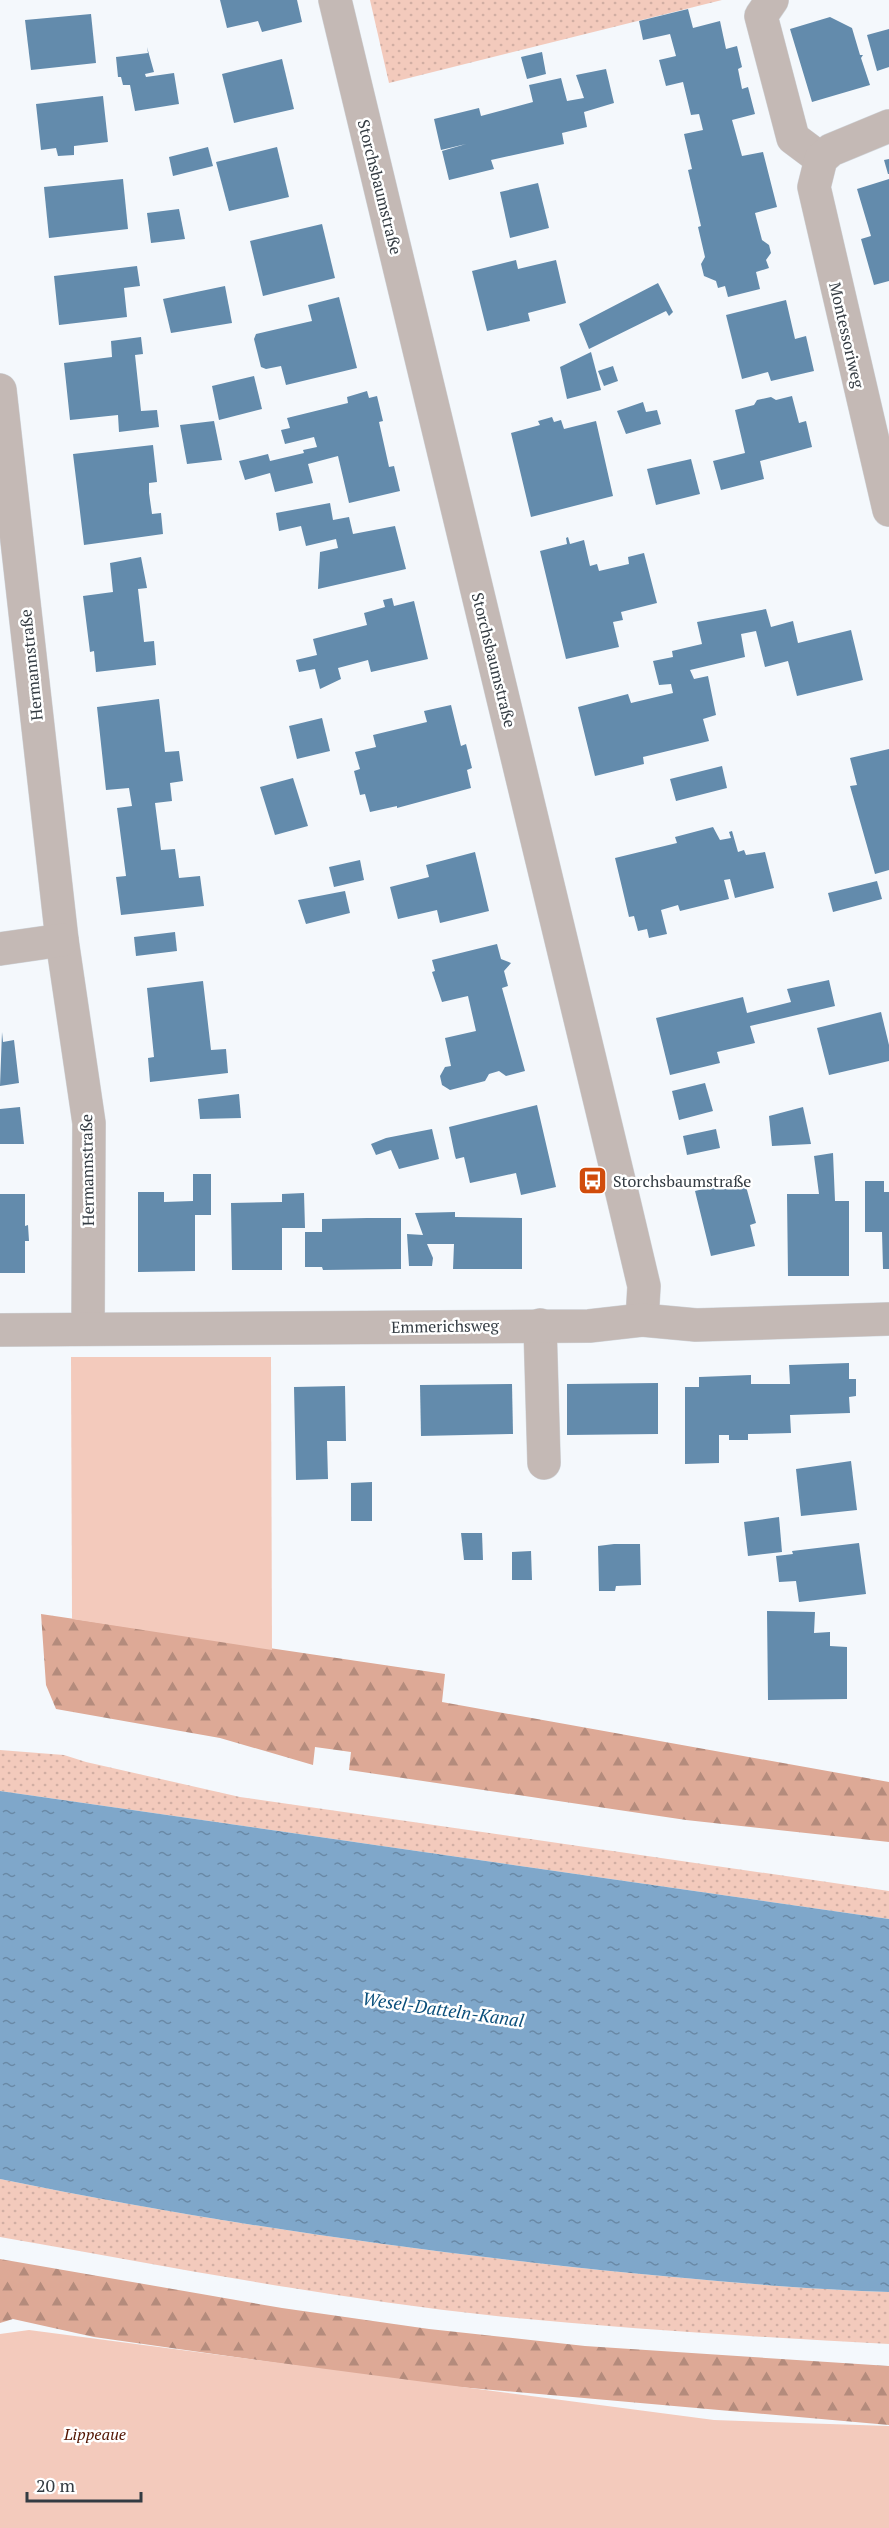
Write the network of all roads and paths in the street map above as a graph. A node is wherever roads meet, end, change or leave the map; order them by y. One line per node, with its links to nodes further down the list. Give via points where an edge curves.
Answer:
1 (335, 0): 10 (street, Storchsbaumstraße, via 644,1286)
2 (772, 0): 4 (street, via 761,16 793,138)
3 (889, 126): 4 (street, via 831,150)
4 (821, 159): 6 (street, Montessoriweg, via 814,187)
5 (0, 390): 7 (street, Hermannstraße)
6 (889, 510)
7 (62, 940): 8 (street); 12 (street, Hermannstraße, via 89,1123)
8 (0, 949)
9 (889, 1319): 10 (street, Emmerichsweg, via 696,1325)
10 (642, 1320): 11 (street, Emmerichsweg, via 589,1326)
11 (540, 1325): 12 (street, Emmerichsweg); 14 (street)
12 (88, 1329): 13 (street, Emmerichsweg)
13 (0, 1330)
14 (544, 1463)

